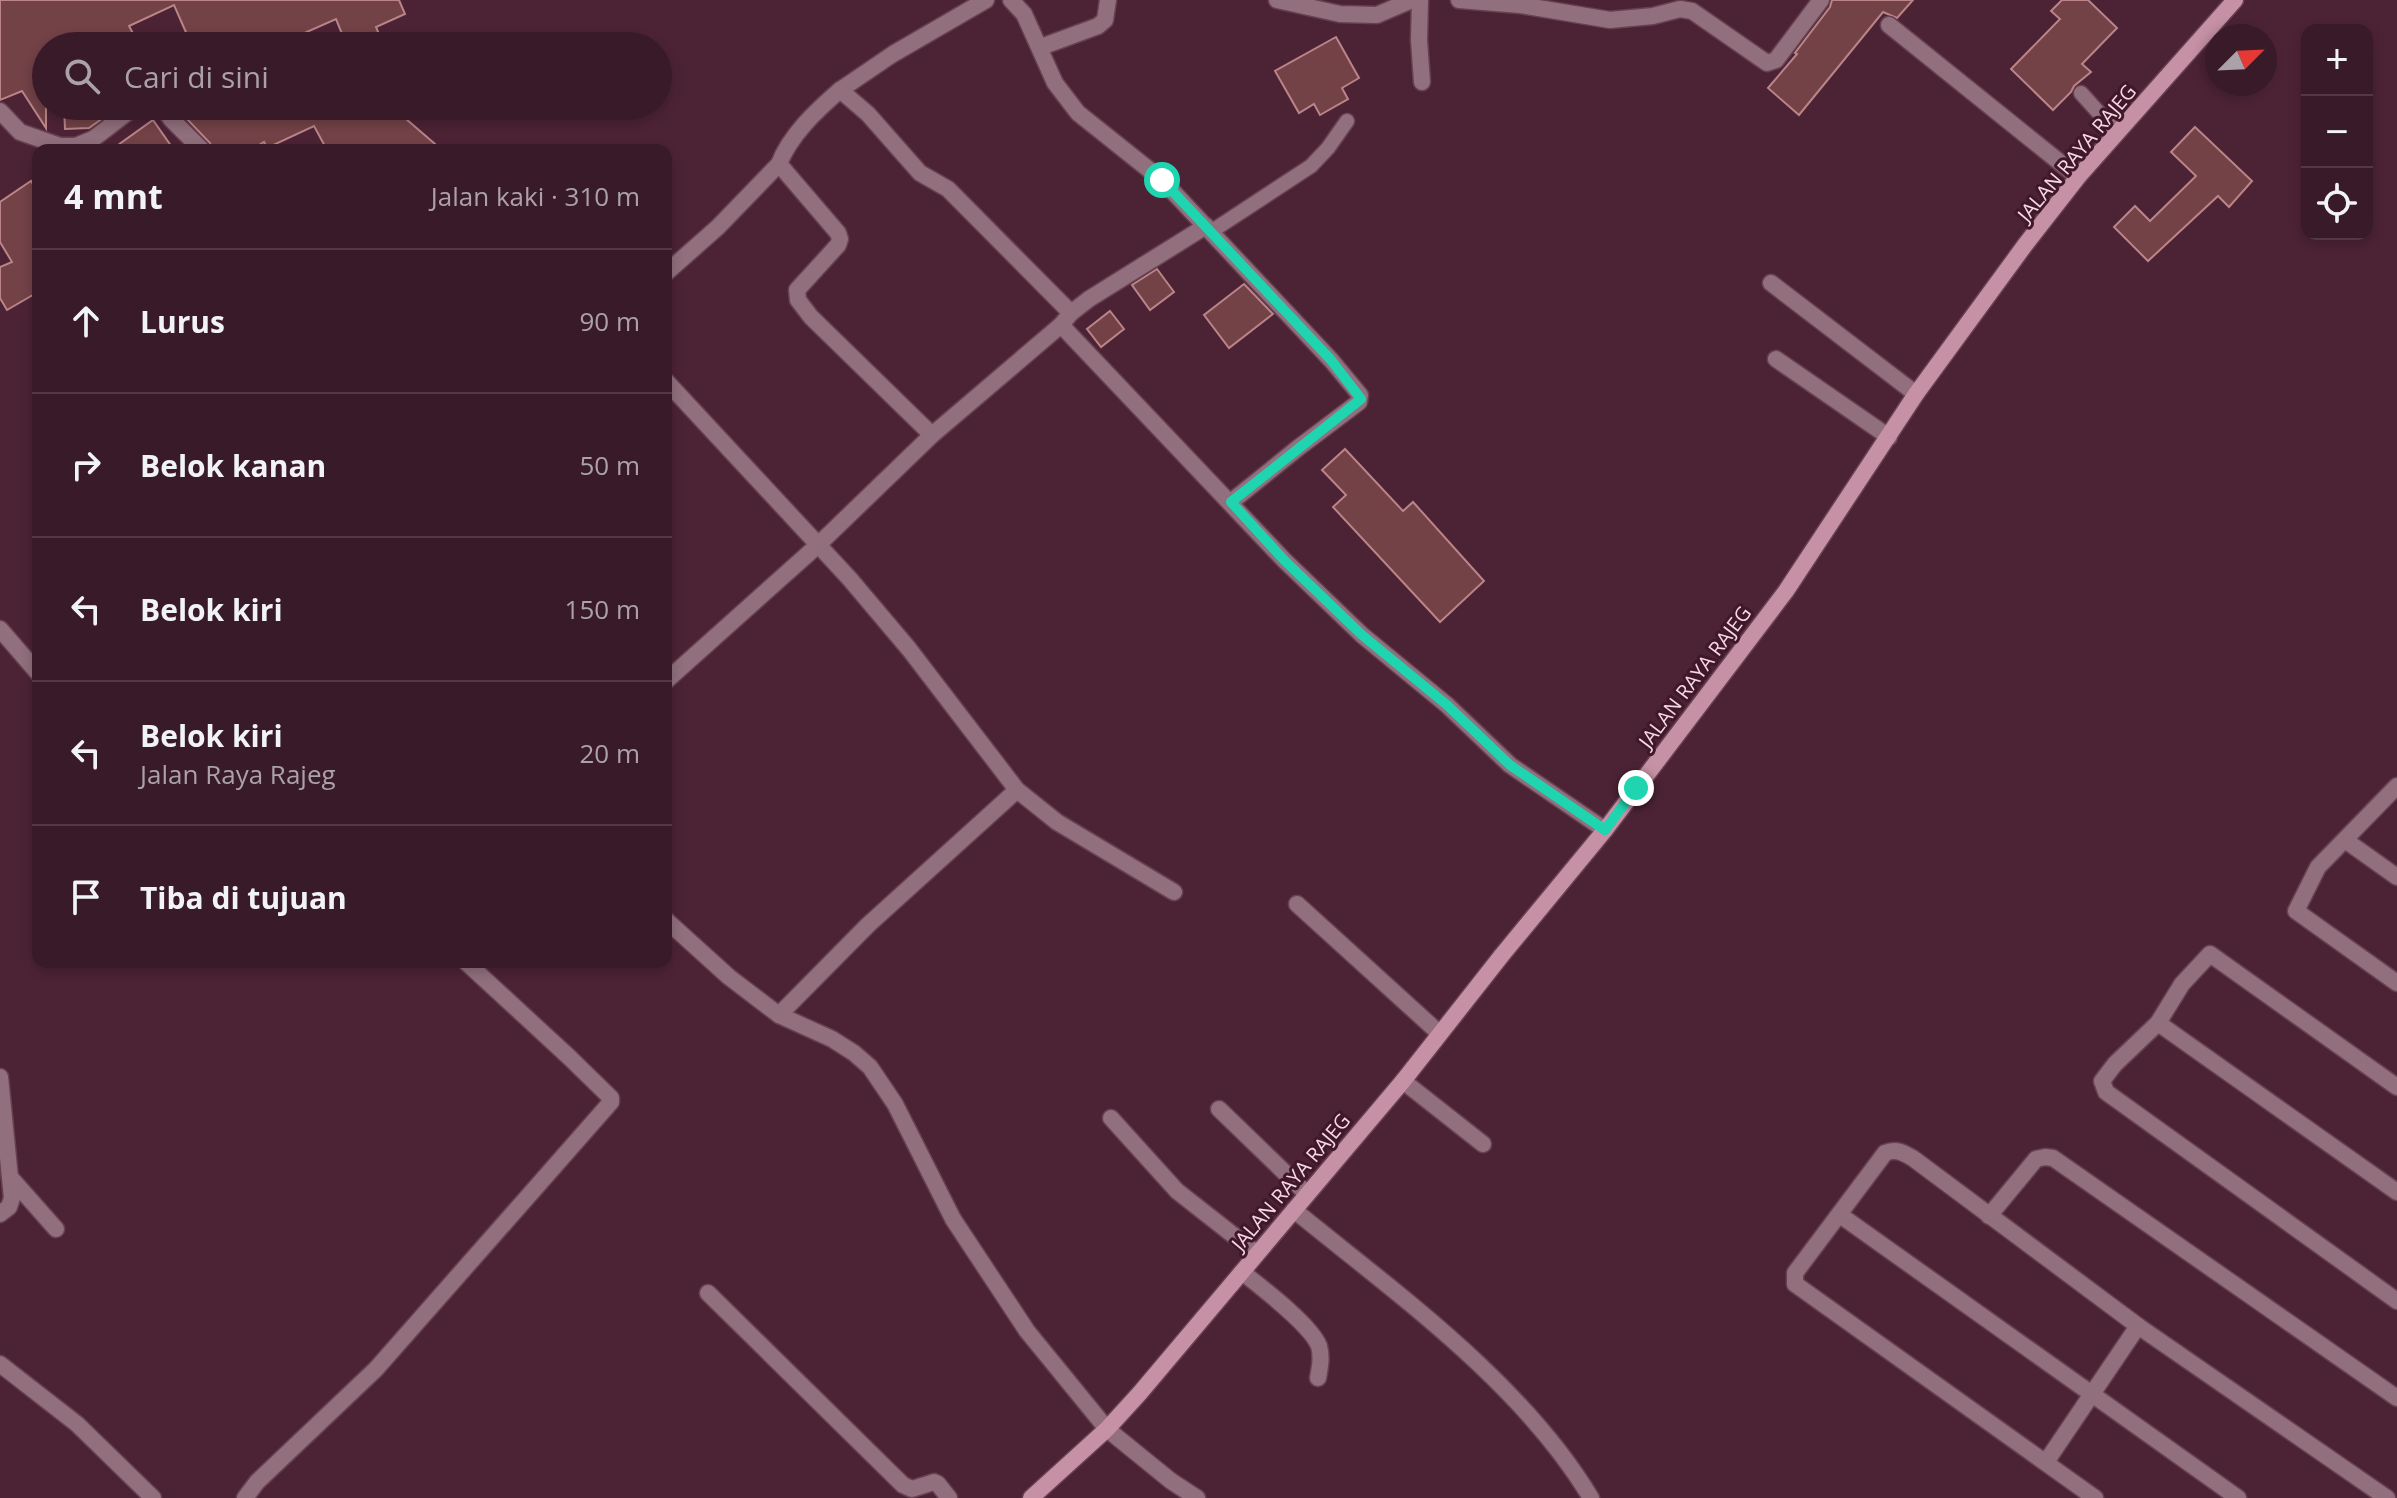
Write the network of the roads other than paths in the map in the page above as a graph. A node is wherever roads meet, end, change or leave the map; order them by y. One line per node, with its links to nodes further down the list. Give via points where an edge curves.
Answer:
1 (986, 0): 13 (street)
2 (1011, 0): 11 (street)
3 (1108, 0): 11 (street, via 1107,16 1098,26)
4 (1277, 0): 5 (street, via 1340,14 1377,15)
5 (1412, 0)
6 (1420, 0): 12 (street)
7 (1459, 0): 8 (street, via 1610,20 1692,11 1767,63 1776,60)
8 (1821, 0)
9 (2235, 0): 19 (main road, JALAN RAYA RAJEG)
10 (1889, 25): 24 (street)
11 (1041, 47): 25 (street, via 1055,83 1078,113 1162,180)
12 (1422, 82)
13 (840, 90): 23 (street, via 798,133); 28 (street, via 920,173 948,189)
14 (2081, 93): 19 (lane)
15 (0, 111): 20 (street, via 20,132)
16 (118, 120): 21 (street)
17 (172, 120): 22 (street)
18 (1347, 121): 25 (lane, via 1311,166)
19 (2117, 133): 24 (main road, JALAN RAYA RAJEG)
20 (54, 144)
21 (81, 144)
22 (196, 144)
23 (779, 164): 26 (street); 32 (street, via 840,239 797,290 798,300)
24 (2078, 177): 31 (main road, JALAN RAYA RAJEG)
25 (1209, 228): 28 (street, via 1111,284); 34 (street, via 1361,399)
26 (672, 268)
27 (1771, 283): 31 (street)
28 (1066, 319): 32 (street); 34 (street)
29 (1776, 359): 33 (street)
30 (672, 387): 35 (street)
31 (1916, 394): 33 (main road, JALAN RAYA RAJEG)
32 (932, 435): 35 (street)
33 (1889, 437): 41 (main road, JALAN RAYA RAJEG, via 1786,591)
34 (1231, 502): 41 (street, via 1362,635 1510,765)
35 (818, 545): 38 (street); 40 (street, via 909,649)
36 (0, 629): 37 (street)
37 (32, 666)
38 (672, 676)
39 (2397, 786): 42 (street)
40 (1017, 790): 44 (street, via 1057,822); 49 (street, via 868,925)
41 (1605, 830): 51 (main road, JALAN RAYA RAJEG)
42 (2345, 840): 43 (street); 48 (street, via 2318,867 2296,911)
43 (2397, 877)
44 (1174, 892)
45 (1297, 904): 51 (street)
46 (672, 925): 49 (street)
47 (473, 968): 78 (street, via 611,1102 376,1369)
48 (2397, 983)
49 (779, 1015): 75 (street, via 832,1039 870,1067 895,1104 953,1219 1027,1331)
50 (2158, 1023): 54 (street, via 2182,984 2210,954); 59 (street); 69 (street, via 2102,1081 2106,1092)
51 (1439, 1033): 53 (main road, JALAN RAYA RAJEG)
52 (0, 1077): 58 (street)
53 (1403, 1081): 57 (street); 60 (main road, JALAN RAYA RAJEG)
54 (2397, 1087)
55 (1219, 1109): 60 (street)
56 (1111, 1118): 66 (street, via 1177,1191)
57 (1483, 1144)
58 (10, 1177): 62 (street, via 12,1198); 65 (street)
59 (2397, 1192)
60 (1307, 1194): 61 (main road, JALAN RAYA RAJEG)
61 (1294, 1210): 66 (main road, JALAN RAYA RAJEG); 82 (street, via 1523,1406)
62 (0, 1214)
63 (1840, 1215): 64 (street, via 1892,1150 1914,1159); 73 (street); 76 (street, via 1795,1273 1795,1284)
64 (1989, 1216): 70 (street); 74 (street, via 2036,1159 2053,1158)
65 (56, 1229)
66 (1256, 1253): 67 (main road, JALAN RAYA RAJEG)
67 (1242, 1272): 72 (street, via 1318,1344); 75 (main road, JALAN RAYA RAJEG)
68 (708, 1293): 79 (street, via 903,1485 912,1489 934,1482)
69 (2397, 1301)
70 (2138, 1326): 73 (street); 85 (street)
71 (0, 1364): 77 (street, via 77,1424)
72 (1318, 1378)
73 (2092, 1392): 76 (street); 84 (street)
74 (2397, 1398)
75 (1107, 1429): 80 (main road, JALAN RAYA RAJEG); 81 (street)
76 (2046, 1462): 83 (street)
77 (153, 1498)
78 (245, 1498)
79 (949, 1498)
80 (1031, 1498)
81 (1197, 1498)
82 (1591, 1498)
83 (2095, 1498)
84 (2238, 1498)
85 (2387, 1498)

